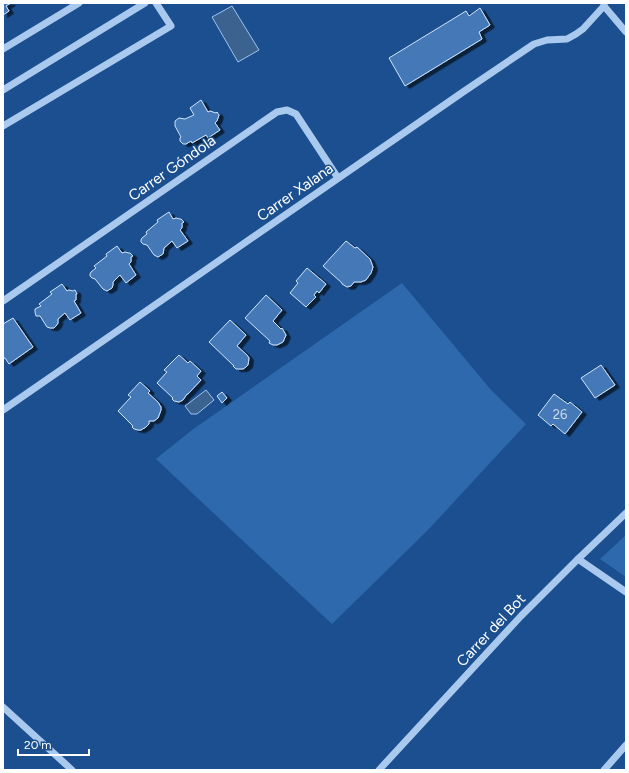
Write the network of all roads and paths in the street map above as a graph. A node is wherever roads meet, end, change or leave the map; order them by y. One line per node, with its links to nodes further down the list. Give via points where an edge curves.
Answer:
1 (79, 3): 6 (street)
2 (145, 3): 7 (street)
3 (156, 3): 8 (street, via 171,26)
4 (604, 5): 5 (street, Carrer Xalana); 9 (street, Carrer Xalana, via 576,34 567,39 547,40 534,44)
5 (626, 32)
6 (3, 49)
7 (3, 90)
8 (3, 126)
9 (338, 178): 10 (street, Carrer Góndola, via 296,114 287,110 277,112); 11 (street, Carrer Xalana)
10 (3, 301)
11 (3, 410)
12 (626, 513): 13 (street, Carrer del Bot)
13 (578, 559): 14 (street); 18 (street, Carrer del Bot)
14 (626, 592)
15 (3, 706): 17 (street)
16 (626, 745): 19 (street)
17 (72, 770)
18 (379, 770)
19 (604, 770)

